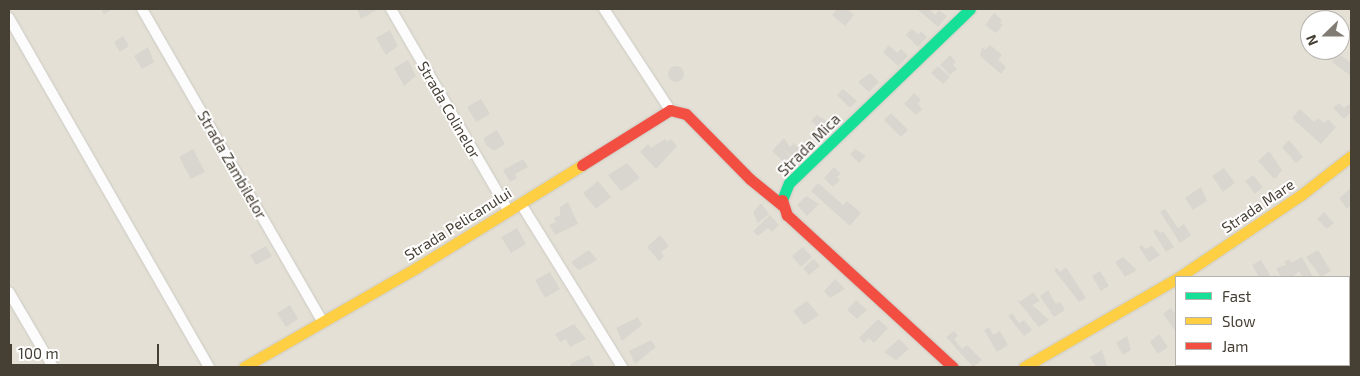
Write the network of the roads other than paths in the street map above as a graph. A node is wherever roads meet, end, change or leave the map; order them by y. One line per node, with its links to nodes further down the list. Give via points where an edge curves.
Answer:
1 (142, 9): 14 (street, Strada Zambilelor)
2 (391, 9): 10 (street, Strada Colinelor)
3 (604, 9): 6 (street)
4 (970, 9): 9 (street, Strada Mica, via 789,183)
5 (9, 18): 16 (street)
6 (670, 110): 8 (street, Strada Pelicanului); 9 (street, via 686,114 750,179)
7 (1351, 156): 11 (street, Strada Mare, via 1300,195)
8 (521, 204): 10 (street, Strada Pelicanului); 18 (street)
9 (782, 205): 19 (street, via 787,215)
10 (508, 210): 14 (street, Strada Pelicanului, via 416,268)
11 (1180, 276)
12 (1175, 279): 20 (street, Strada Mare)
13 (9, 292): 15 (street)
14 (322, 321): 17 (street, Strada Pelicanului)
15 (53, 367)
16 (209, 367)
17 (244, 367)
18 (622, 367)
19 (954, 367)
20 (1024, 367)

